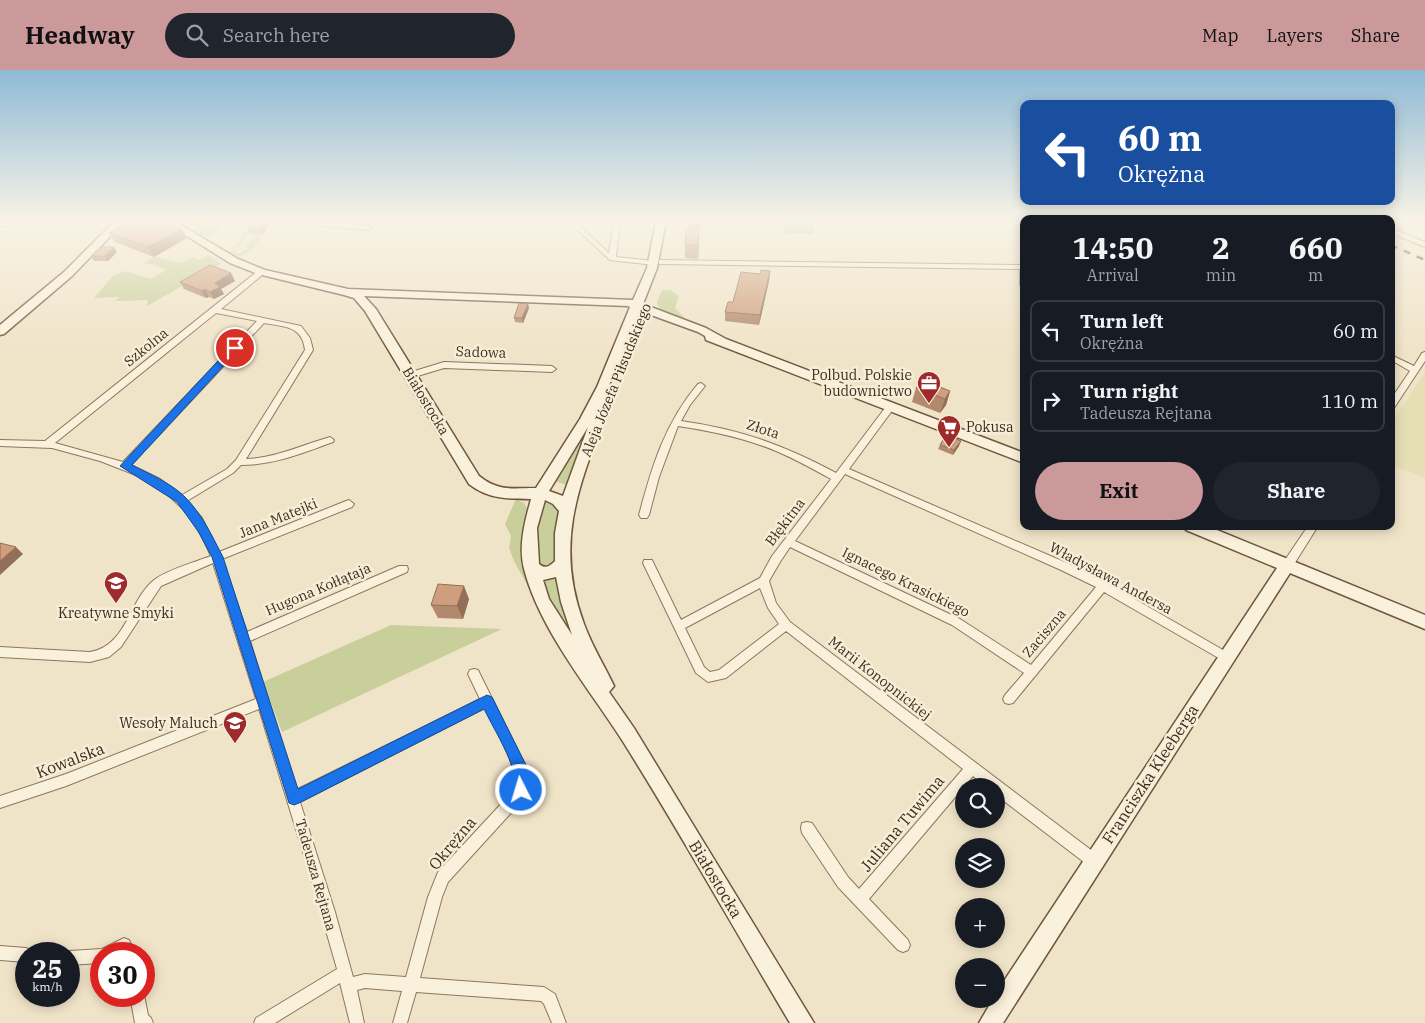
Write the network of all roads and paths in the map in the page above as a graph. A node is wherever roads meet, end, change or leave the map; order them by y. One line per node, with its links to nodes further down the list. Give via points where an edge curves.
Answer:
1 (76, 265): 11 (street)
2 (245, 265): 6 (street)
3 (657, 265): 9 (street, Aleja Józefa Piłsudskiego)
4 (960, 265): 5 (street)
5 (1020, 266)
6 (262, 272): 7 (street); 8 (street, Szkolna)
7 (348, 292): 9 (street, via 594,302); 16 (street, Białostocka, via 364,301)
8 (215, 310): 10 (street); 23 (street, Szkolna)
9 (641, 310): 19 (street); 29 (street, Aleja Józefa Piłsudskiego, via 595,405); 33 (street, Aleja Józefa Piłsudskiego)
10 (262, 320): 25 (street, via 298,328 305,334 309,350); 26 (street)
11 (0, 331)
12 (1425, 355): 15 (street)
13 (1395, 359): 15 (street)
14 (552, 368): 16 (street, Sadowa, via 444,365)
15 (1415, 370): 18 (street)
16 (410, 375): 28 (street, Białostocka, via 480,487)
17 (701, 386): 20 (street)
18 (1395, 400)
19 (891, 406): 24 (street); 27 (street, Błękitna)
20 (675, 423): 27 (street, Złota, via 709,428 757,442); 34 (street, via 654,476)
21 (330, 440): 25 (street, via 279,459)
22 (0, 443): 23 (street, Tadeusza Rejtana)
23 (47, 444): 26 (street, Tadeusza Rejtana)
24 (1020, 456)
25 (239, 462): 30 (street, via 230,471)
26 (125, 466): 30 (street, Tadeusza Rejtana, via 152,479)
27 (840, 474): 37 (street, Błękitna); 45 (street, Władysława Andersa, via 1065,567)
28 (514, 494): 29 (street, Białostocka); 32 (street)
29 (540, 494): 32 (street, Aleja Józefa Piłsudskiego); 33 (street, via 555,497)
30 (181, 500): 38 (street, Tadeusza Rejtana, via 203,528)
31 (349, 504): 38 (street, Jana Matejki)
32 (534, 510): 42 (street, Białostocka, via 529,539)
33 (567, 510): 39 (street, Białostocka)
34 (644, 515)
35 (1201, 530): 41 (street)
36 (1310, 530): 41 (street, Franciszka Kleeberga)
37 (789, 542): 44 (street, Błękitna); 52 (street, Ignacego Krasickiego, via 956,622)
38 (217, 557): 49 (street, Tadeusza Rejtana); 50 (street, Jana Matejki, via 157,584 117,644 103,654 90,657)
39 (563, 562): 42 (street, via 546,574); 57 (street, Białostocka, via 568,600 577,629)
40 (648, 563): 48 (street)
41 (1287, 566): 46 (street); 51 (street, Franciszka Kleeberga)
42 (531, 567): 57 (street, Białostocka, via 542,601)
43 (403, 569): 49 (street, Hugona Kołłątaja)
44 (764, 581): 47 (street, Marii Konopnickiej, via 768,600); 48 (street)
45 (1103, 586): 51 (street, Władysława Andersa); 52 (street, Zaciszna)
46 (1425, 622)
47 (786, 625): 48 (street, via 714,677 708,677 700,670); 58 (street, Marii Konopnickiej)
48 (679, 626)
49 (244, 638): 56 (street, Tadeusza Rejtana)
50 (0, 652)
51 (1226, 657): 64 (street, Franciszka Kleeberga)
52 (1031, 671): 54 (street, Zaciszna)
53 (474, 674): 55 (street, Okrężna)
54 (1009, 700)
55 (487, 701): 61 (street); 70 (street, Okrężna, via 520,767 521,790 443,877)
56 (262, 702): 61 (street, Tadeusza Rejtana); 62 (street, Kowalska, via 66,780)
57 (628, 734): 77 (street, Białostocka)
58 (972, 768): 59 (street, Marii Konopnickiej); 65 (street, Juliana Tuwima)
59 (985, 778)
60 (1005, 794): 64 (street, Marii Konopnickiej)
61 (294, 798): 69 (street, Tadeusza Rejtana)
62 (0, 802)
63 (806, 828): 65 (street)
64 (1094, 860): 78 (street, Franciszka Kleeberga)
65 (859, 900): 66 (street)
66 (903, 945)
67 (0, 953): 68 (street)
68 (15, 954)
69 (347, 979): 70 (street); 73 (street); 74 (street, Tadeusza Rejtana)
70 (410, 983): 75 (street, Okrężna); 76 (street, via 544,994 550,1000)
71 (139, 1007): 72 (street, via 141,1019)
72 (146, 1023)
73 (262, 1023)
74 (357, 1023)
75 (400, 1023)
76 (559, 1023)
77 (804, 1023)
78 (990, 1023)

